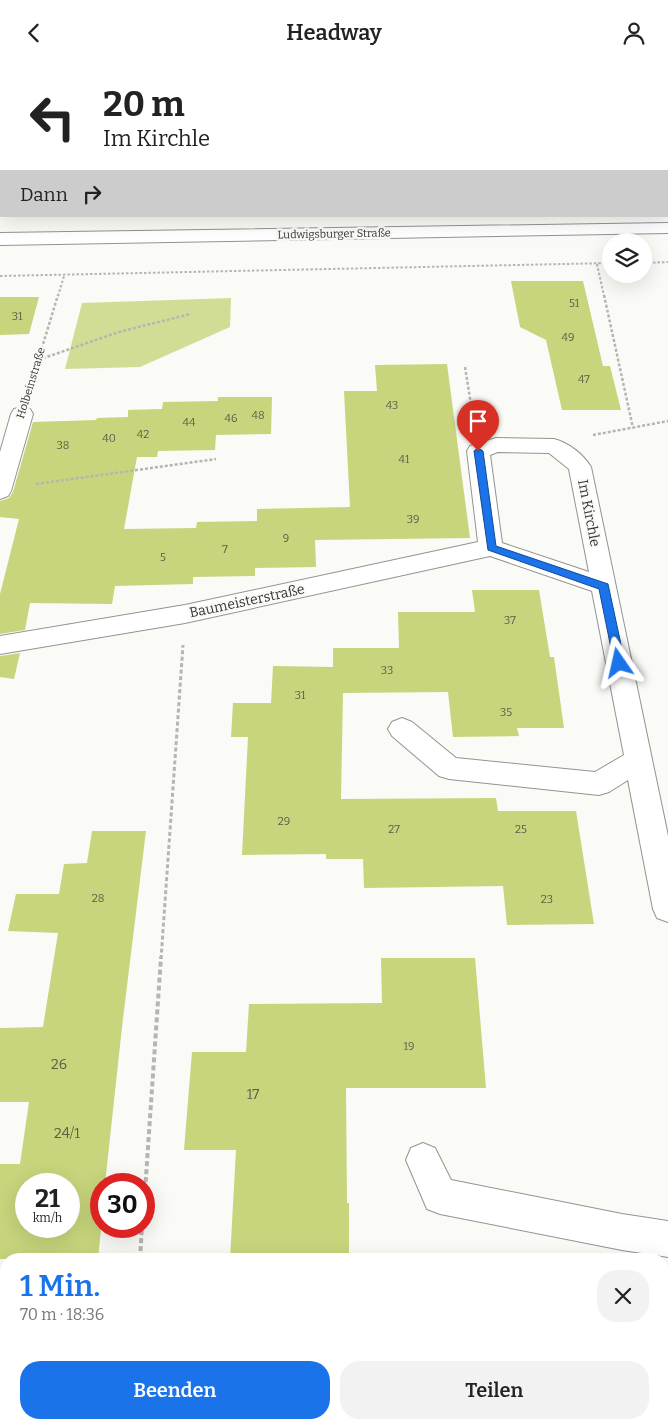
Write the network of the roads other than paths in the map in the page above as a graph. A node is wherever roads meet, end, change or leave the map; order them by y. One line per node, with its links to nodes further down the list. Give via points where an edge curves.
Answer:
1 (668, 229): 2 (street, Ludwigsburger Straße)
2 (0, 239)
3 (22, 414): 4 (street, Holbeinstraße)
4 (0, 490)
5 (491, 548): 6 (street); 6 (street, Im Kirchle, via 478,451 496,445 554,446 580,467); 7 (street, Baumeisterstraße, via 185,615)
6 (604, 587): 9 (street, Im Kirchle)
7 (0, 645)
8 (402, 729): 9 (street, via 449,768 599,784)
9 (638, 760): 10 (street, Im Kirchle)
10 (668, 909)
11 (423, 1160): 12 (street, via 440,1196)
12 (668, 1239)

